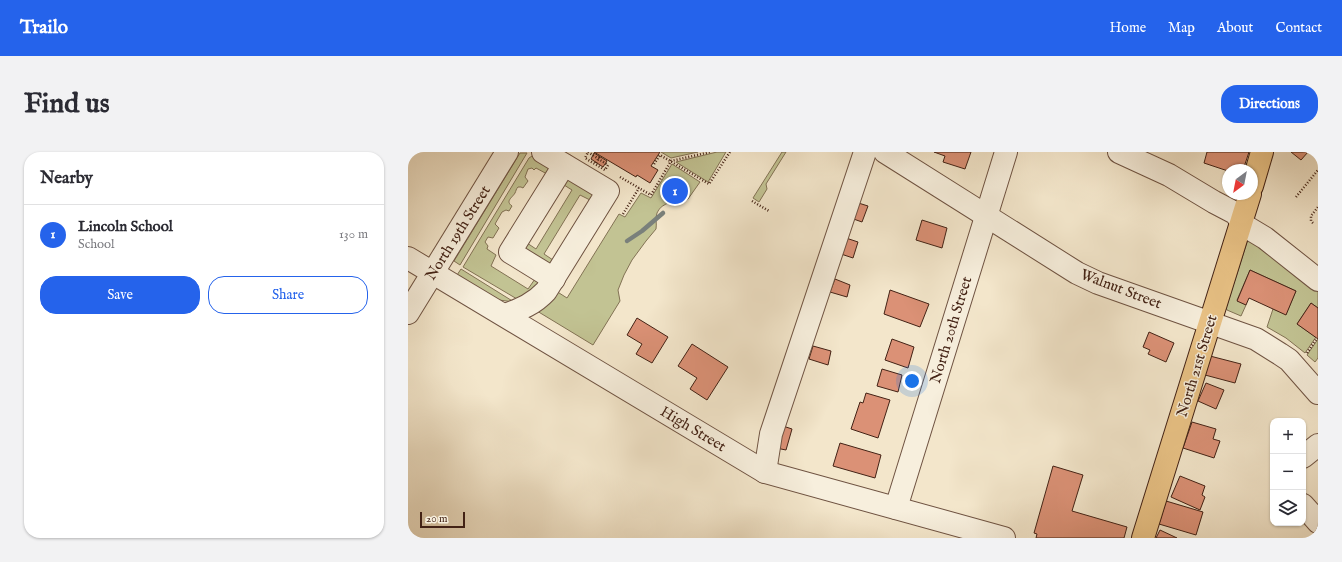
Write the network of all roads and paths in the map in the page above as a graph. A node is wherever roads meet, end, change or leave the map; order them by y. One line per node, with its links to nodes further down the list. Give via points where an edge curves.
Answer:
1 (507, 152): 31 (street, North 19th Street)
2 (543, 152): 12 (street)
3 (710, 152): 11 (path)
4 (730, 152): 11 (path, via 709,184)
5 (865, 152): 40 (street, via 772,434)
6 (884, 152): 27 (street, Walnut Street)
7 (1006, 152): 27 (street, North 20th Street)
8 (1119, 152): 28 (street, via 1169,175 1235,213)
9 (1262, 152): 15 (main road)
10 (600, 156): 14 (path)
11 (671, 161): 13 (path, via 660,155); 20 (path, via 651,195)
12 (564, 164): 32 (street, via 608,191); 32 (street, via 510,252)
13 (654, 164)
14 (594, 166)
15 (1258, 166)
16 (606, 168): 18 (path)
17 (1318, 170): 21 (path)
18 (613, 172)
19 (619, 176): 20 (path)
20 (639, 188): 26 (path)
21 (1296, 197)
22 (752, 200): 25 (path)
23 (1248, 200): 28 (main road, North 21st Street)
24 (1318, 207): 29 (path, via 1311,216)
25 (769, 211)
26 (623, 214)
27 (987, 215): 36 (street, Walnut Street, via 1077,273 1098,283); 41 (street, North 20th Street)
28 (1241, 222): 33 (street); 36 (main road, North 21st Street)
29 (1313, 223)
30 (408, 258): 31 (street, High Street)
31 (433, 273): 34 (street, North 19th Street); 35 (street, High Street)
32 (554, 279): 35 (street, via 539,298)
33 (1318, 280)
34 (408, 313)
35 (504, 315): 40 (street, High Street)
36 (1211, 323): 39 (street, Walnut Street, via 1256,339 1280,354); 45 (main road, North 21st Street)
37 (1317, 338): 38 (path)
38 (1305, 355)
39 (1318, 393)
40 (765, 472): 41 (street, High Street)
41 (896, 508): 44 (street, High Street)
42 (1306, 508): 43 (street)
43 (1318, 522)
44 (1004, 538)
45 (1143, 538)

